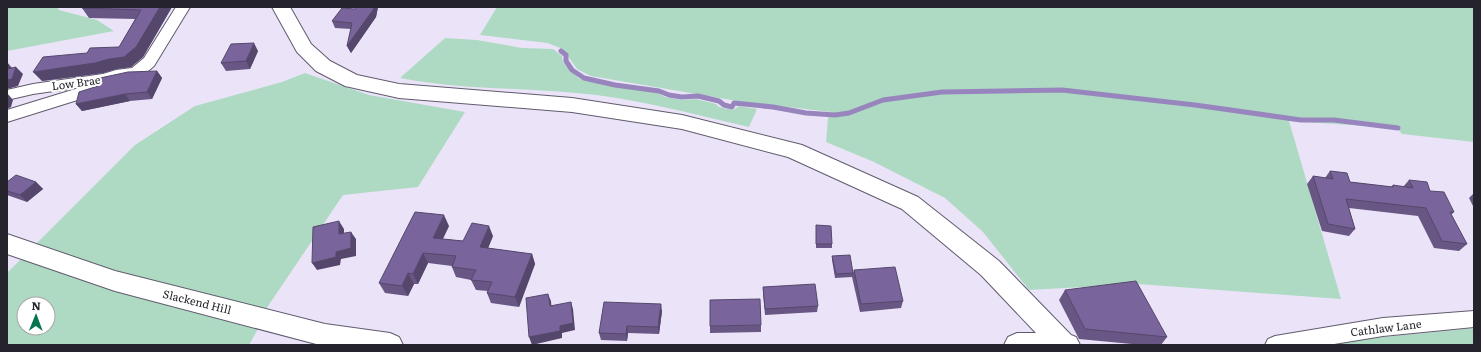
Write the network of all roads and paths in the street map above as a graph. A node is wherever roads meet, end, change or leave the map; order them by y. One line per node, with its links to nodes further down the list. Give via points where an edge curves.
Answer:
1 (184, 7): 3 (street, via 149,62)
2 (281, 7): 8 (main road, via 304,48 323,66 352,81 400,90 572,105 682,122 794,151 910,203 990,268)
3 (136, 73): 4 (street, Low Brae); 5 (street, via 89,92)
4 (7, 95)
5 (7, 116)
6 (7, 244): 9 (main road, Slackend Hill, via 115,281 325,335)
7 (1474, 319): 11 (street, Cathlaw Lane, via 1383,327)
8 (1065, 344): 10 (main road)
9 (390, 345)
10 (1017, 345)
11 (1275, 345)

